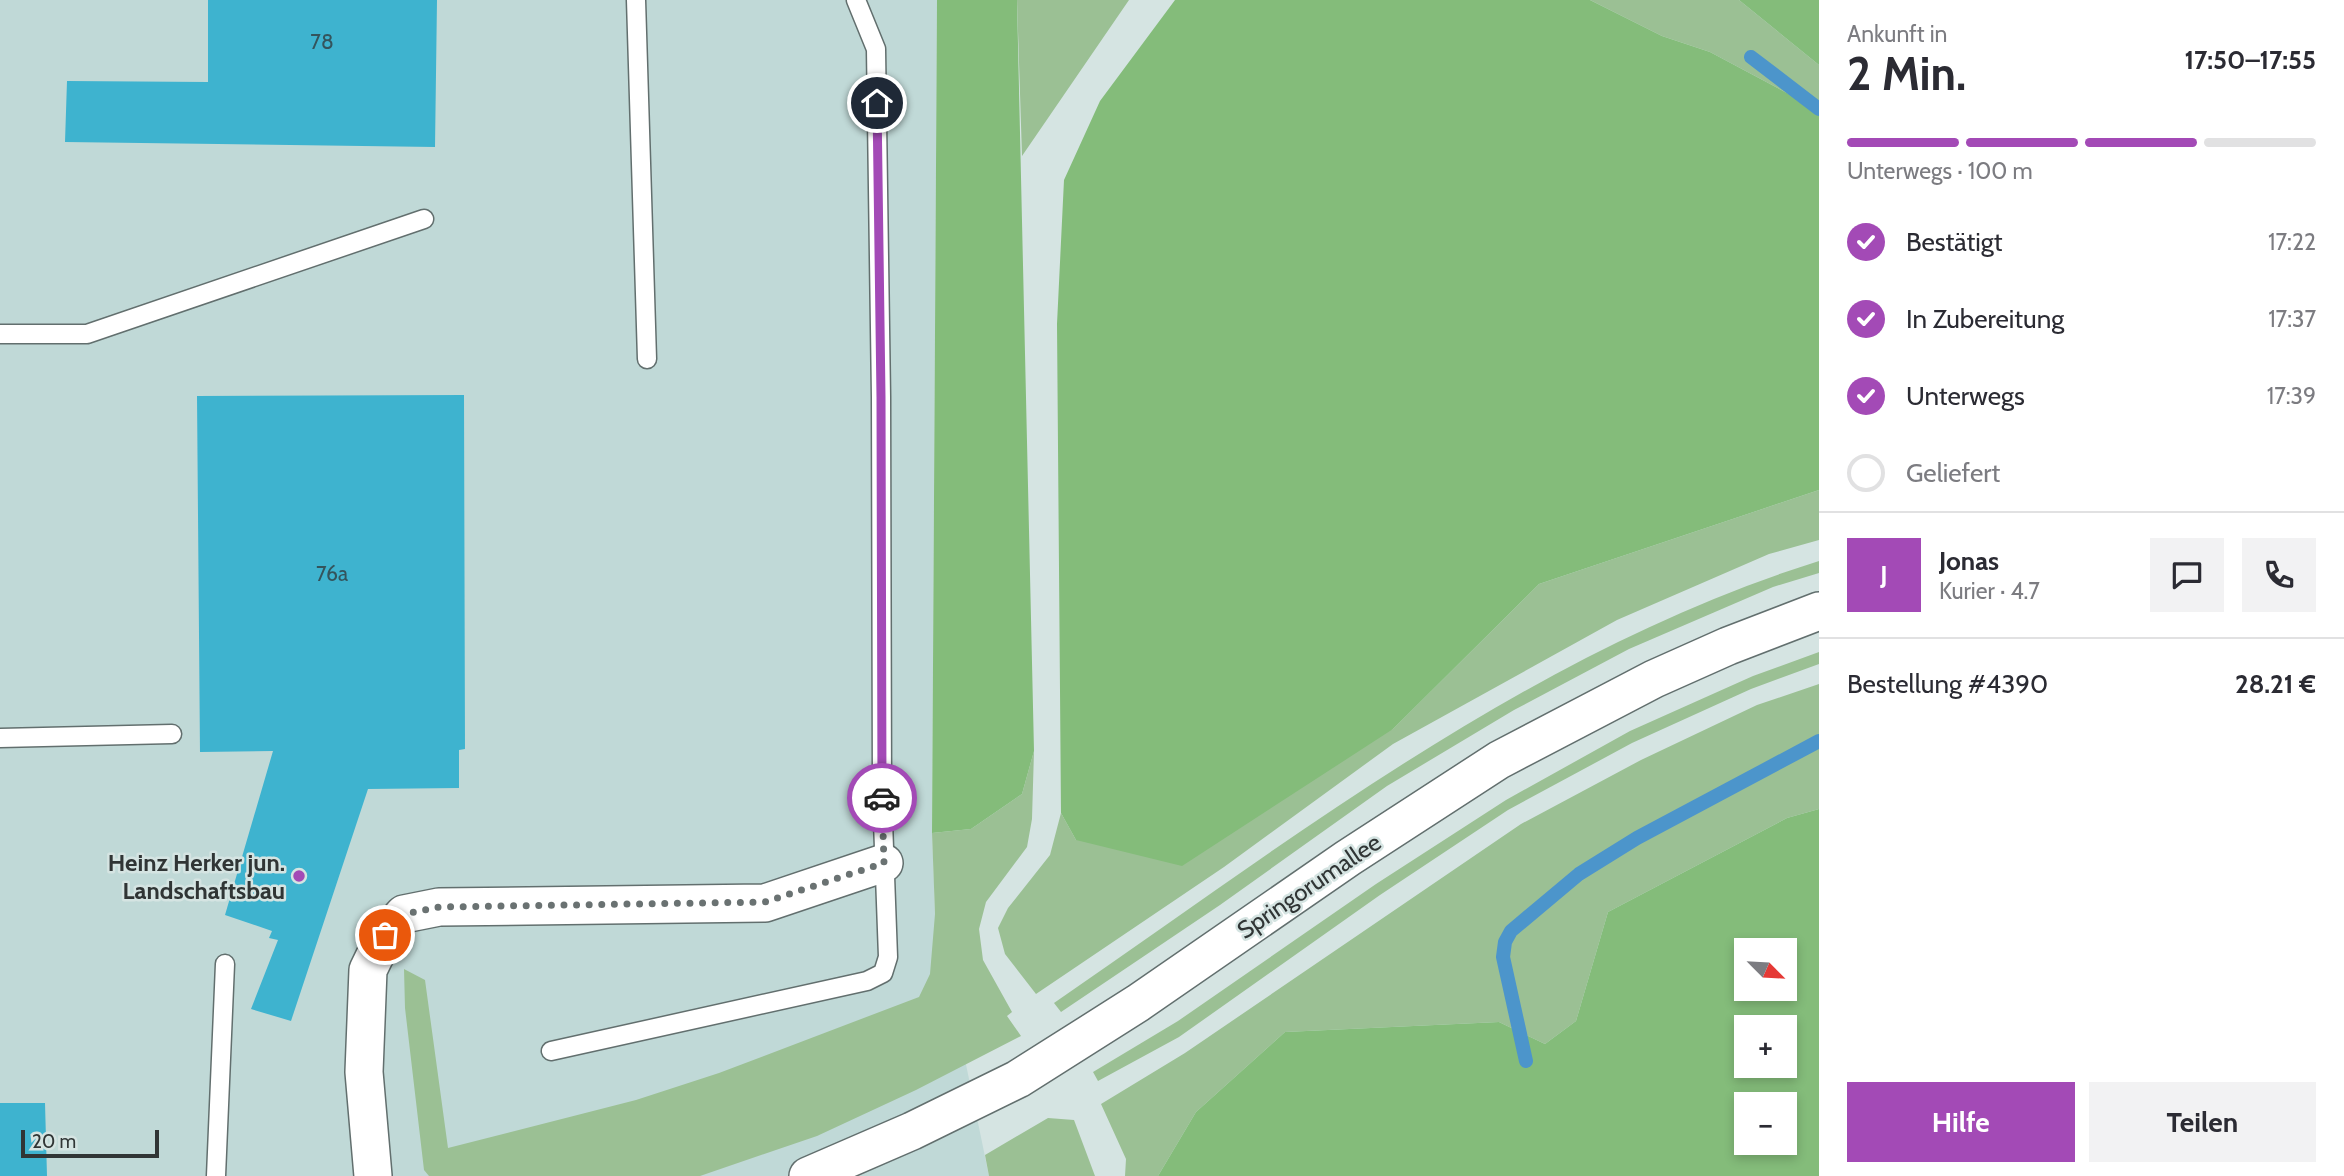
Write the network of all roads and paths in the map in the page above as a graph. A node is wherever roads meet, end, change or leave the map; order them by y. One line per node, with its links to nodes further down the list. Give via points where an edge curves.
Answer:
1 (636, 0): 5 (lane)
2 (856, 0): 9 (lane, via 876,50)
3 (424, 219): 4 (lane, via 87,334)
4 (0, 334)
5 (648, 359)
6 (1819, 611): 14 (street, Springorumallee, via 1654,679 1499,760 1017,1079)
7 (172, 734): 8 (lane)
8 (0, 738)
9 (884, 863): 11 (lane, via 888,957 883,974); 13 (street, via 765,902 439,907 404,914 385,935 368,970 364,1072)
10 (225, 964): 12 (lane)
11 (551, 1051)
12 (216, 1176)
13 (373, 1176)
14 (808, 1176)

